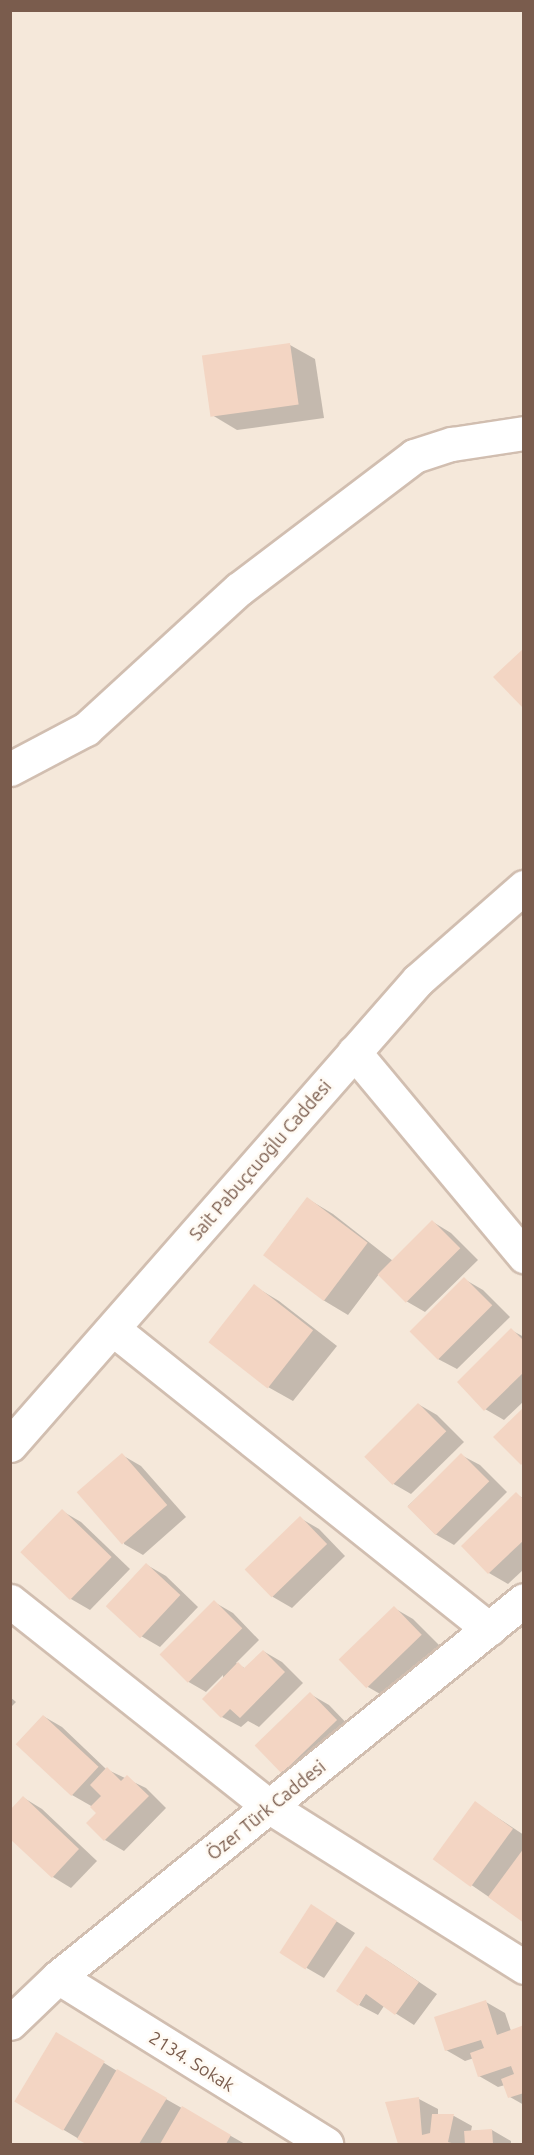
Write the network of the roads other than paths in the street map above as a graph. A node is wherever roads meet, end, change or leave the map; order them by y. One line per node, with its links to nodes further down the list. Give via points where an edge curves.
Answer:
1 (524, 433): 2 (street, via 452,444 414,456 239,589 86,729)
2 (10, 769)
3 (524, 887): 4 (street, Sait Pabuçcuoğlu Caddesi, via 418,980)
4 (354, 1052): 5 (street); 6 (street, Sait Pabuçcuoğlu Caddesi)
5 (524, 1256)
6 (113, 1329): 7 (street, Sait Pabuçcuoğlu Caddesi); 10 (street)
7 (10, 1446)
8 (10, 1600): 11 (street)
9 (524, 1600): 10 (street, Özer Türk Caddesi)
10 (489, 1629): 11 (street, Özer Türk Caddesi)
11 (270, 1807): 12 (street); 13 (street, Özer Türk Caddesi)
12 (524, 1967)
13 (58, 1977): 14 (street, Özer Türk Caddesi); 15 (street, 2134. Sokak)
14 (10, 2023)
15 (326, 2145)

